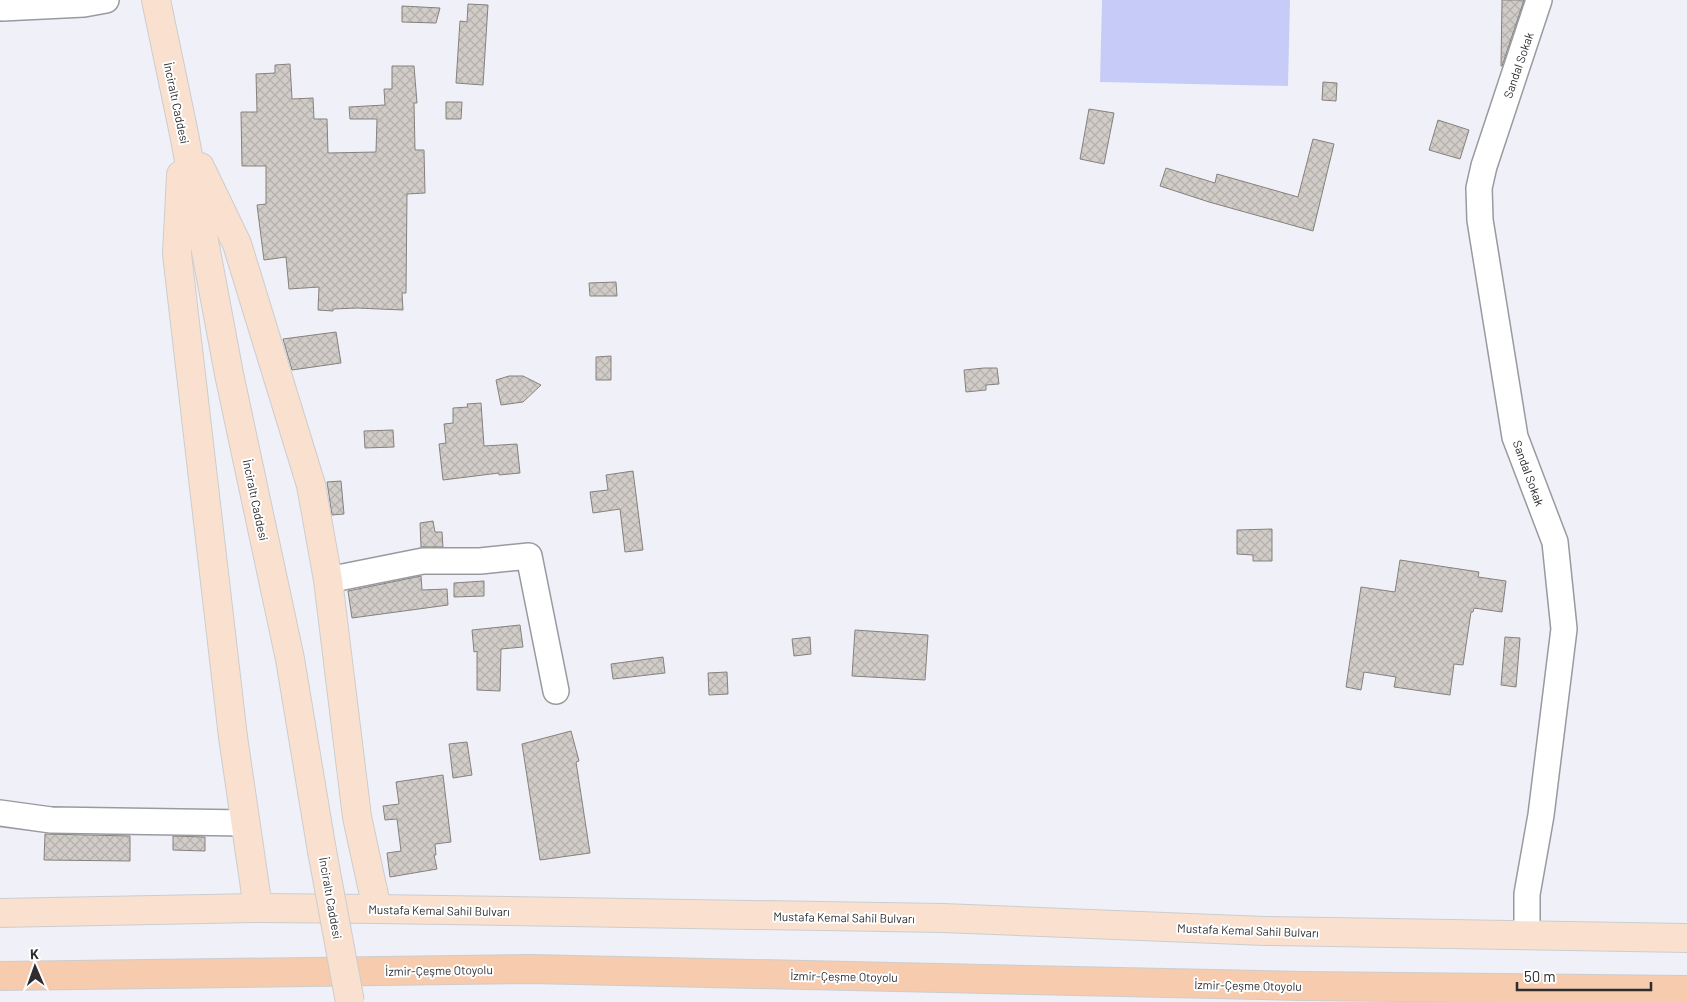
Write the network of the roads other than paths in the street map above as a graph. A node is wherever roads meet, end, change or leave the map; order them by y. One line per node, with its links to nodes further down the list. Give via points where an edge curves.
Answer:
1 (106, 0): 4 (street, via 84,4)
2 (156, 0): 5 (main road, İnciraltı Caddesi)
3 (1539, 0): 13 (street, Sandal Sokak, via 1479,188 1480,220 1515,438 1555,542 1564,629 1541,815 1527,894)
4 (0, 6)
5 (184, 134): 6 (main road, via 237,244 311,485); 9 (main road, via 176,254 232,737); 17 (main road, İnciraltı Caddesi, bridge, via 229,374 290,659)
6 (328, 580): 7 (street, via 423,561 480,561 530,556); 11 (main road, via 357,817)
7 (556, 691)
8 (0, 814): 9 (street, via 51,820)
9 (245, 823): 10 (main road)
10 (258, 908): 11 (main road, Mustafa Kemal Sahil Bulvarı); 12 (main road, Mustafa Kemal Sahil Bulvarı)
11 (377, 909): 13 (main road, Mustafa Kemal Sahil Bulvarı, via 944,918 1265,931)
12 (0, 913)
13 (1527, 935): 14 (main road, Mustafa Kemal Sahil Bulvarı)
14 (1687, 938)
15 (0, 976): 16 (highway, İzmir-Çeşme Otoyolu, via 531,969 1302,986)
16 (1687, 990)
17 (350, 1002)

